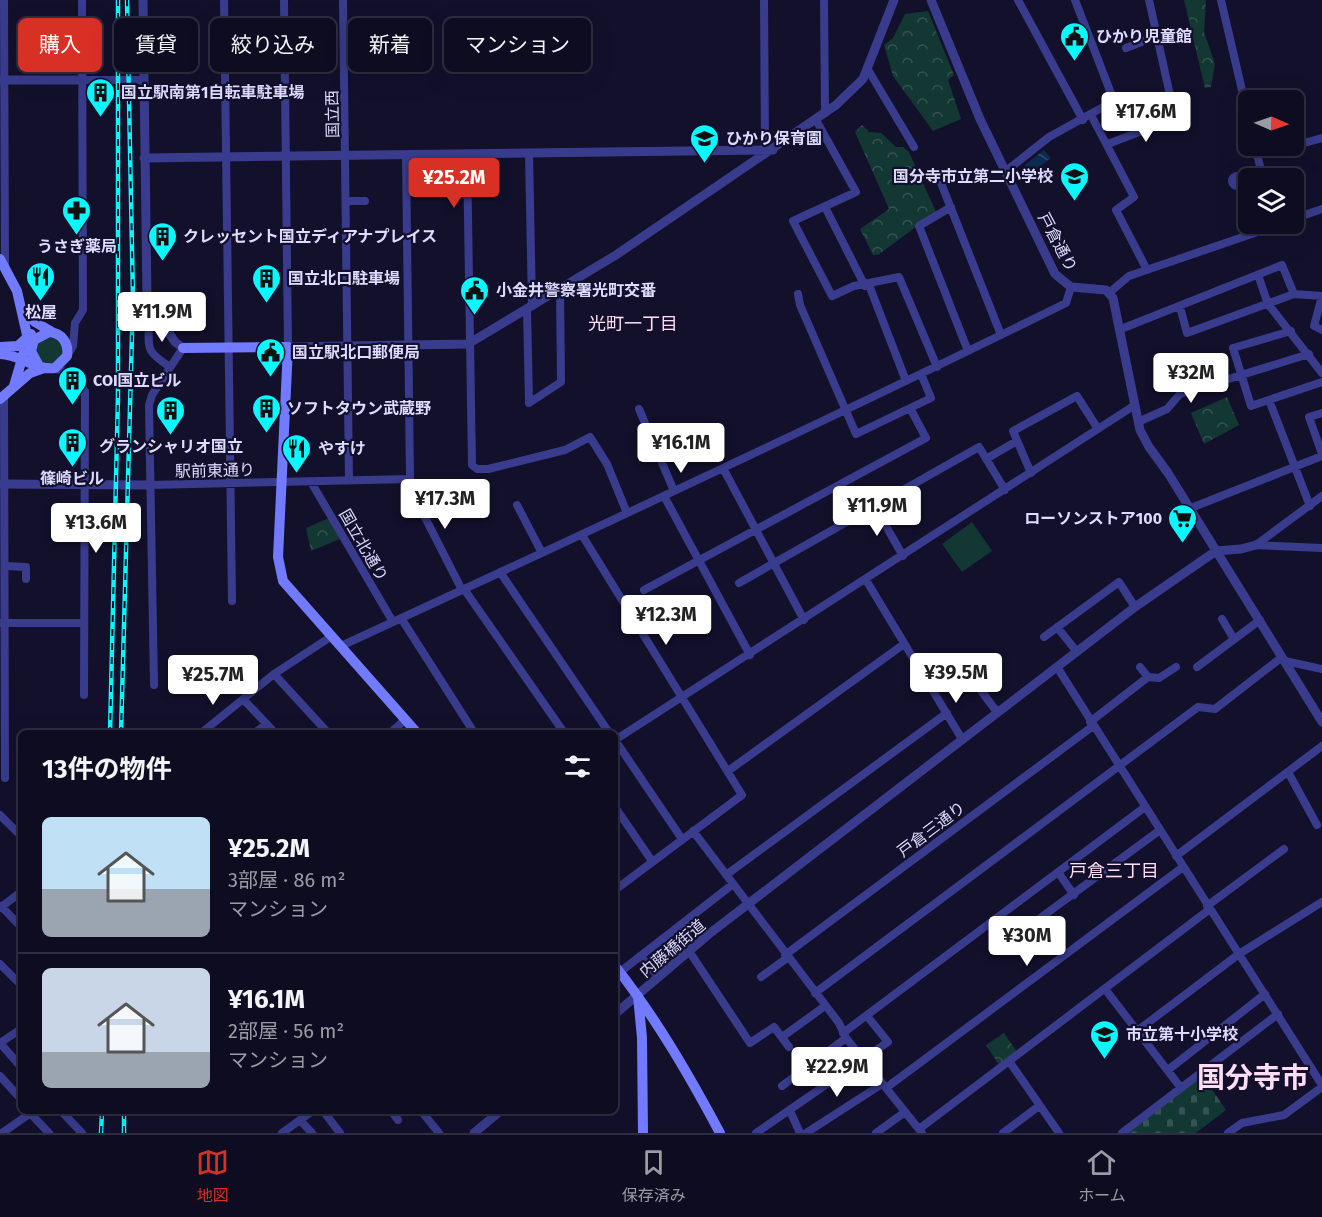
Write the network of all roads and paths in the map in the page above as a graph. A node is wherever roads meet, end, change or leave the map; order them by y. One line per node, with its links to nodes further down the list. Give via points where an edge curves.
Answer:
1 (4, 0): 18 (street)
2 (82, 0): 19 (street)
3 (143, 0): 20 (street)
4 (224, 0): 35 (street)
5 (284, 0): 34 (street)
6 (343, 0): 32 (street, 国立西)
7 (764, 0): 29 (street)
8 (824, 0): 22 (street)
9 (894, 0): 17 (street)
10 (931, 0): 37 (street, 戸倉通り)
11 (1018, 0): 23 (street)
12 (1075, 0): 23 (street, via 1114,101)
13 (1149, 0): 15 (street)
14 (1221, 0): 21 (street)
15 (1157, 36): 16 (street); 27 (street, via 1176,118)
16 (1126, 48)
17 (867, 68): 22 (street, via 858,86); 28 (street)
18 (2, 80): 19 (street); 46 (street)
19 (82, 80): 20 (street); 78 (street, via 83,310 74,326 74,346)
20 (144, 80): 36 (street)
21 (1242, 90)
22 (825, 113): 24 (street)
23 (1087, 118): 27 (street); 37 (street, via 1049,137)
24 (816, 120): 29 (street); 41 (street, via 856,192)
25 (1322, 138): 26 (street)
26 (1304, 143)
27 (1108, 144): 47 (street, via 1134,197 1116,210)
28 (914, 147)
29 (769, 150): 30 (street); 50 (street, via 616,255)
30 (529, 153): 31 (street); 59 (street)
31 (466, 154): 33 (street); 68 (street)
32 (346, 155): 33 (street); 34 (street); 39 (street, 国立西)
33 (406, 155): 70 (street)
34 (286, 156): 35 (street); 71 (street)
35 (226, 157): 36 (street); 73 (street)
36 (144, 158): 60 (street, via 147,300)
37 (1006, 171): 51 (street, 戸倉通り, via 1055,274)
38 (941, 183): 42 (street)
39 (347, 201): 40 (street); 69 (street, 国立西)
40 (365, 201)
41 (825, 207): 49 (street); 49 (street, via 793,221 832,296 854,286)
42 (951, 207): 66 (street); 75 (street, via 919,226)
43 (1322, 209): 44 (street)
44 (1304, 215)
45 (1249, 234): 47 (street)
46 (2, 263): 58 (main road)
47 (1147, 270): 52 (street, via 1123,280)
48 (1258, 275): 54 (street, via 1282,266); 56 (street); 57 (street)
49 (867, 286): 81 (street, via 899,277); 85 (street)
50 (560, 288): 59 (street); 59 (street, via 561,382 529,403)
51 (1071, 288): 52 (street, 戸倉通り); 66 (street, via 1066,303)
52 (1110, 292): 62 (street)
53 (798, 294): 93 (street)
54 (1294, 294): 55 (street); 56 (street)
55 (1321, 299): 63 (street, via 1314,326)
56 (1269, 303): 57 (street, via 1187,333); 64 (street)
57 (1180, 307): 62 (street)
58 (23, 308): 61 (main road); 67 (main road); 74 (main road, via 20,334)
59 (529, 308): 68 (street)
60 (155, 313): 72 (street); 80 (street, via 149,319 149,349)
61 (41, 327): 65 (main road); 67 (main road)
62 (1121, 329): 90 (street)
63 (1322, 330)
64 (1291, 331): 76 (street); 84 (street, via 1233,348)
65 (52, 332): 77 (main road, via 38,336); 78 (main road, via 64,339)
66 (1002, 335): 75 (street)
67 (28, 338): 74 (main road); 77 (main road)
68 (468, 344): 70 (street); 119 (street, via 472,465 488,469 565,450 590,437 607,464)
69 (348, 345): 70 (street); 71 (street); 103 (street, 国立西)
70 (409, 345): 104 (street, via 410,479)
71 (288, 347): 73 (main road); 106 (main road)
72 (183, 348): 73 (main road); 80 (street)
73 (229, 348): 110 (street)
74 (3, 350): 77 (main road); 87 (main road, via 15,361)
75 (968, 351): 81 (street)
76 (1309, 354): 82 (street); 84 (street)
77 (27, 355): 79 (main road); 87 (main road)
78 (67, 356): 79 (main road, via 60,365)
79 (45, 367): 87 (main road); 108 (street, via 66,372 85,391)
80 (170, 367): 109 (street, via 149,405)
81 (937, 367): 83 (street)
82 (1322, 373)
83 (921, 374): 85 (street); 91 (street, via 931,398)
84 (1242, 375): 89 (street, via 1251,406); 95 (street, via 1180,394 1167,409)
85 (906, 381): 93 (street)
86 (1322, 382): 89 (street)
87 (14, 386): 88 (main road)
88 (2, 397): 107 (street)
89 (1269, 400): 100 (street)
90 (1135, 405): 95 (street); 96 (street)
91 (910, 408): 93 (street, via 856,434); 120 (street, via 926,438)
92 (639, 409): 112 (street)
93 (844, 411): 101 (street)
94 (1322, 413): 98 (street, via 1309,417)
95 (1138, 422): 118 (street, via 1144,440)
96 (1098, 429): 97 (street, via 1077,396 1013,431); 102 (street)
97 (1017, 441): 99 (street); 102 (street)
98 (1322, 455): 100 (street)
99 (986, 459): 111 (street); 116 (street, via 979,447)
100 (1293, 466): 117 (street); 118 (street)
101 (723, 468): 112 (street); 120 (street)
102 (1031, 473): 111 (street)
103 (349, 480): 104 (street, 駅前東通り); 105 (street, 駅前東通り)
104 (406, 480): 134 (street)
105 (311, 482): 106 (street, 駅前東通り); 139 (street, 国立北通り)
106 (281, 483): 110 (street, 駅前東通り); 145 (main road, via 278,557 283,581)
107 (2, 484): 108 (street); 129 (street)
108 (84, 484): 109 (street); 143 (street)
109 (150, 484): 110 (street, 駅前東通り); 161 (street)
110 (230, 484): 136 (street)
111 (1005, 490): 126 (street)
112 (674, 492): 113 (street)
113 (664, 496): 119 (street); 127 (street)
114 (1322, 496): 117 (street)
115 (517, 505): 125 (street)
116 (874, 505): 126 (street); 128 (street)
117 (1310, 506): 122 (street)
118 (1191, 508): 124 (street)
119 (627, 513): 121 (street)
120 (755, 530): 127 (street); 128 (street)
121 (582, 535): 125 (street); 163 (street)
122 (1256, 545): 123 (street); 124 (street)
123 (1322, 548)
124 (1216, 551): 137 (street, 内藤橋街道); 141 (street)
125 (542, 553): 130 (street)
126 (903, 556): 132 (street)
127 (697, 561): 135 (street); 151 (street)
128 (772, 564): 133 (street); 140 (street)
129 (5, 566): 131 (street, via 26,567); 142 (street)
130 (500, 572): 134 (street); 180 (street)
131 (26, 579)
132 (866, 579): 140 (street); 148 (street)
133 (739, 583)
134 (463, 590): 139 (street); 179 (street)
135 (644, 590)
136 (232, 601)
137 (1136, 607): 144 (street, via 1119,582); 150 (street, 内藤橋街道)
138 (1222, 619): 147 (street)
139 (398, 620): 149 (street); 178 (street, 国立北通り)
140 (804, 620): 151 (street)
141 (1260, 620): 147 (street); 152 (street)
142 (3, 623): 143 (street); 188 (street)
143 (83, 623): 162 (street)
144 (1057, 627): 146 (street); 150 (street)
145 (332, 636): 149 (main road); 158 (street)
146 (1044, 637)
147 (1234, 639): 156 (street)
148 (904, 644): 167 (street); 186 (street)
149 (341, 646): 168 (main road)
150 (1077, 652): 153 (street, 内藤橋街道)
151 (750, 655): 163 (street)
152 (1284, 659): 157 (street); 166 (street); 185 (street, via 1215,709 1198,707)
153 (1057, 667): 165 (street, 内藤橋街道); 171 (street)
154 (1140, 667): 160 (street)
155 (1176, 667): 160 (street, 戸倉三通り, via 1159,678)
156 (1197, 667)
157 (1322, 669)
158 (274, 674): 164 (street); 175 (street)
159 (970, 676): 165 (street)
160 (1148, 677): 171 (street, 戸倉三通り)
161 (154, 685)
162 (84, 695)
163 (683, 697): 181 (street); 186 (street)
164 (243, 699): 170 (street); 172 (street)
165 (997, 712): 182 (street, 内藤橋街道)
166 (1319, 712): 169 (street)
167 (947, 713): 182 (street); 202 (street)
168 (406, 719): 176 (street); 177 (main road)
169 (1322, 722)
170 (267, 724): 173 (street); 174 (street)
171 (1092, 724): 185 (street); 216 (street, 戸倉三通り)
172 (205, 730)
173 (259, 730)
174 (272, 730)
175 (325, 730)
176 (394, 730)
177 (415, 730)
178 (472, 730)
179 (562, 730)
180 (607, 730)
181 (618, 738)
182 (962, 739): 208 (street, 内藤橋街道)
183 (618, 744): 196 (street)
184 (1322, 746): 187 (street)
185 (1119, 766): 189 (street); 223 (street)
186 (728, 771): 194 (street, via 742,795)
187 (1288, 772): 192 (street); 198 (street)
188 (5, 778)
189 (1145, 807): 193 (street); 201 (street)
190 (618, 811): 199 (street)
191 (0, 815): 195 (street)
192 (1317, 825)
193 (1160, 830): 198 (street); 206 (street)
194 (693, 831): 196 (street); 202 (street)
195 (18, 834)
196 (682, 839): 199 (street)
197 (1284, 849): 210 (street)
198 (1176, 856): 200 (street)
199 (652, 861): 204 (street)
200 (1183, 867): 210 (street); 244 (street)
201 (1058, 872): 206 (street); 229 (street)
202 (726, 875): 203 (street)
203 (732, 884): 208 (street); 215 (street)
204 (618, 888)
205 (18, 894): 209 (street)
206 (1074, 894): 212 (street)
207 (1322, 902): 214 (street)
208 (748, 905): 213 (street, 内藤橋街道); 216 (street)
209 (1, 907): 211 (street)
210 (1209, 907): 214 (street); 222 (street)
211 (18, 924)
212 (1024, 930)
213 (689, 951): 219 (street, 内藤橋街道); 234 (street, via 750,1043 774,1027)
214 (1239, 954): 224 (street); 230 (street)
215 (640, 956): 218 (street); 219 (street)
216 (786, 956): 220 (street, 戸倉三通り); 223 (street)
217 (0, 964): 221 (street)
218 (618, 969): 225 (main road)
219 (659, 977): 225 (street, 内藤橋街道)
220 (760, 977)
221 (18, 982)
222 (1105, 990): 230 (street); 239 (street)
223 (815, 993): 226 (street)
224 (1265, 994): 228 (street); 241 (street)
225 (638, 996): 227 (street, 内藤橋街道); 232 (main road); 235 (main road)
226 (825, 1006): 233 (street); 234 (street)
227 (618, 1012)
228 (1278, 1014): 245 (street); 246 (street)
229 (867, 1016): 233 (street); 238 (street, via 888,1042)
230 (1137, 1031): 241 (street)
231 (18, 1032): 236 (street)
232 (663, 1032): 235 (main road, via 651,1031); 270 (main road)
233 (844, 1035): 238 (street); 243 (street)
234 (782, 1037): 237 (street)
235 (642, 1038): 269 (main road)
236 (0, 1043): 240 (street)
237 (789, 1047)
238 (864, 1060): 244 (street); 249 (street)
239 (1009, 1061): 248 (street); 260 (street)
240 (18, 1064)
241 (1168, 1070): 246 (street)
242 (0, 1076): 247 (street)
243 (782, 1086)
244 (884, 1086): 250 (street); 273 (street)
245 (1322, 1086): 278 (street, via 1284,1115 1242,1123)
246 (1181, 1088): 277 (street)
247 (18, 1096)
248 (1039, 1106): 275 (street); 276 (street)
249 (790, 1111): 271 (street); 272 (street)
250 (905, 1112): 260 (street); 274 (street)
251 (28, 1114): 261 (street)
252 (33, 1114): 262 (street)
253 (64, 1114): 263 (street)
254 (306, 1114): 264 (street); 265 (street)
255 (326, 1114): 266 (street)
256 (394, 1114): 259 (street)
257 (424, 1114): 267 (street)
258 (497, 1114): 268 (street)
259 (398, 1120)
260 (920, 1131)
261 (2, 1133)
262 (49, 1133)
263 (82, 1133)
264 (282, 1133)
265 (312, 1133)
266 (340, 1133)
267 (439, 1133)
268 (474, 1133)
269 (643, 1133)
270 (720, 1133)
271 (756, 1133)
272 (800, 1133)
273 (806, 1133)
274 (876, 1133)
275 (1003, 1133)
276 (1059, 1133)
277 (1122, 1133)
278 (1228, 1133)

